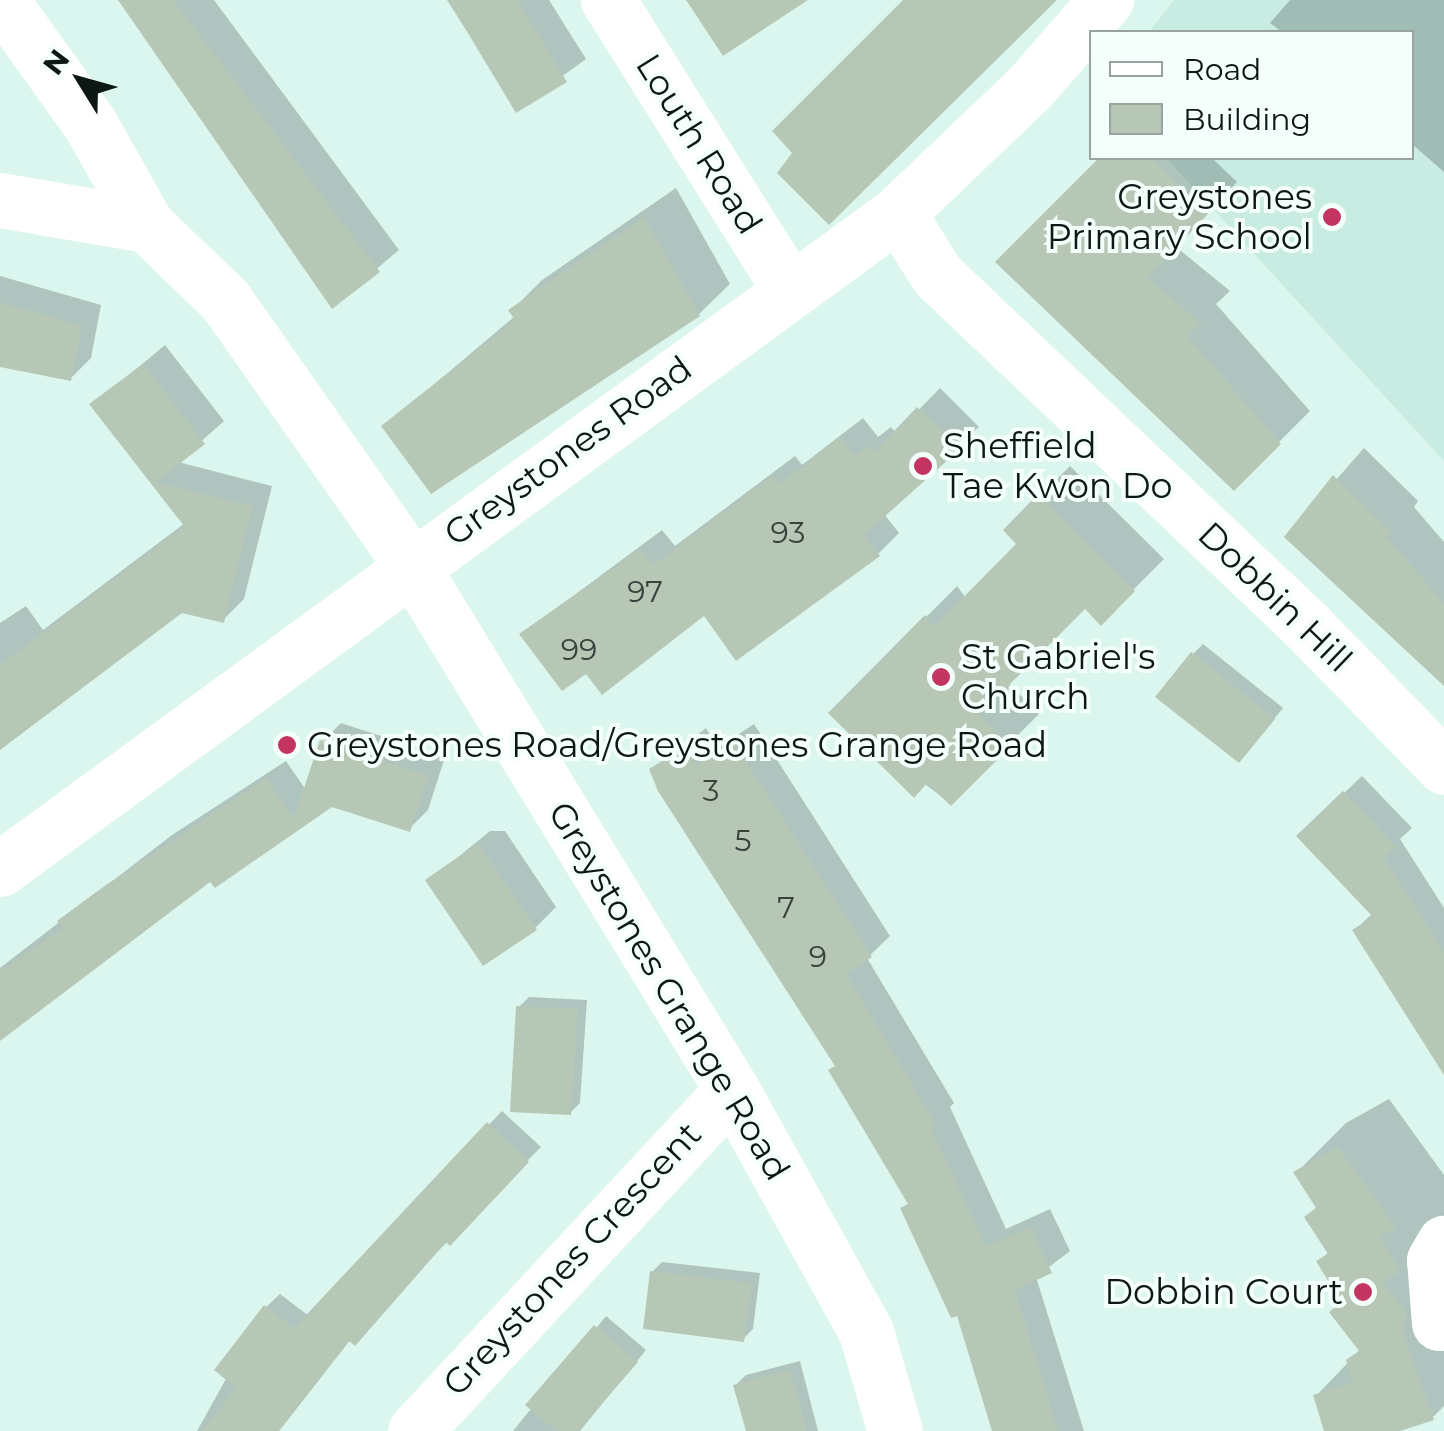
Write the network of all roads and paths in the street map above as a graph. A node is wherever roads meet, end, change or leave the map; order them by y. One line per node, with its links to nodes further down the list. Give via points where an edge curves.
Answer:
1 (1, 0): 6 (street, Greystones Grange Road, via 90,124)
2 (608, 0): 7 (street, Louth Road)
3 (1106, 0): 5 (street, Greystones Road, via 1030,87)
4 (0, 200): 6 (street)
5 (898, 213): 7 (street, Greystones Road); 9 (street, Dobbin Hill, via 937,275 1308,627)
6 (147, 226): 8 (street, Greystones Grange Road, via 225,300)
7 (790, 289): 8 (street, Greystones Road)
8 (412, 566): 10 (street, Greystones Road); 11 (street, Greystones Grange Road)
9 (1444, 766)
10 (0, 869)
11 (732, 1090): 14 (street, Greystones Crescent); 15 (street, Greystones Grange Road, via 866,1332)
12 (1444, 1243): 13 (street, via 1434,1260)
13 (1439, 1323)
14 (415, 1431)
15 (896, 1431)

